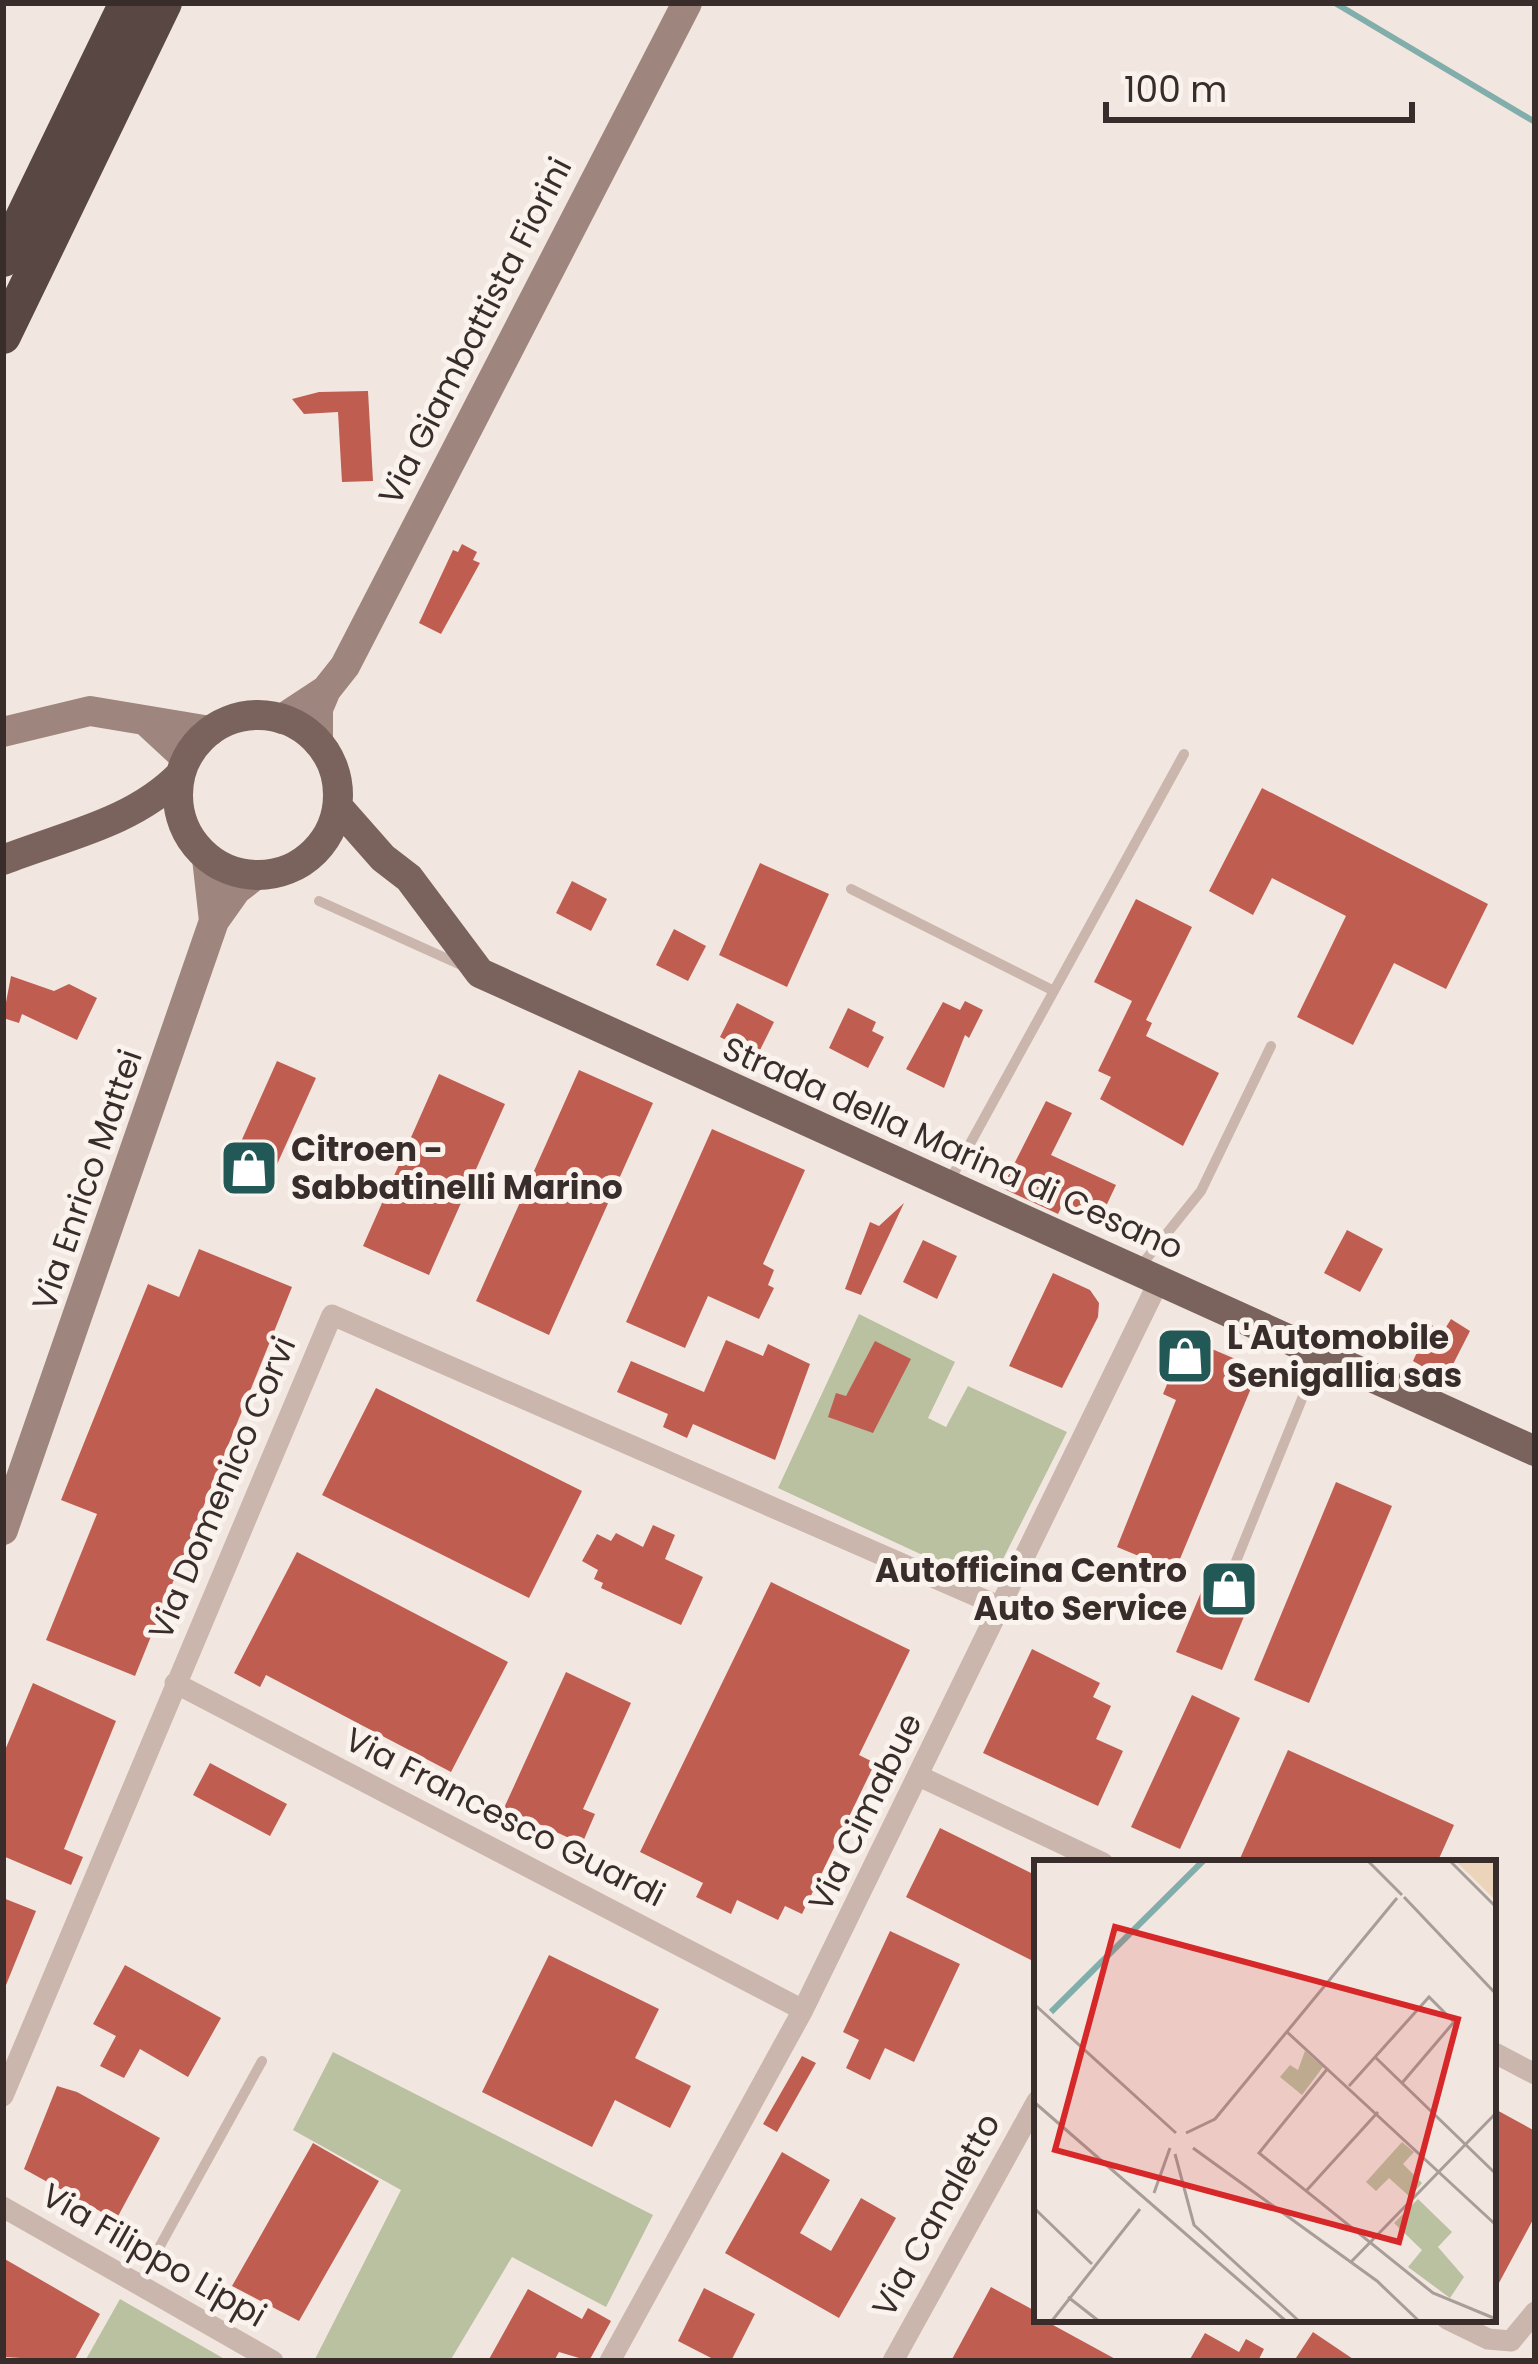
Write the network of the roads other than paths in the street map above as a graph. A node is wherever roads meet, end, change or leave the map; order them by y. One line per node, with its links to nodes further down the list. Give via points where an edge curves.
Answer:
1 (127, 3): 4 (highway)
2 (164, 3): 5 (highway)
3 (687, 3): 6 (main road, Via Giambattista Fiorini)
4 (3, 259)
5 (3, 336)
6 (326, 690): 8 (main road, Via Giambattista Fiorini); 11 (main road, Via Giambattista Fiorini)
7 (143, 718): 9 (main road); 10 (main road, via 90,711); 13 (main road)
8 (283, 718): 9 (main road, via 244,716); 11 (main road)
9 (210, 730): 13 (main road)
10 (3, 732)
11 (318, 742): 14 (main road, via 331,761)
12 (1184, 754): 25 (lane)
13 (183, 766): 15 (main road, via 148,802); 16 (main road, via 177,797)
14 (338, 807): 17 (main road); 18 (main road, Strada della Marina di Cesano)
15 (109, 822): 16 (main road, via 141,820); 19 (main road)
16 (199, 849): 20 (main road); 23 (main road, Via Enrico Mattei)
17 (315, 853): 18 (main road); 20 (main road)
18 (383, 858): 24 (main road, Strada della Marina di Cesano, via 409,878)
19 (3, 860)
20 (254, 876): 23 (main road, Via Enrico Mattei)
21 (851, 889): 25 (lane)
22 (320, 902): 24 (lane)
23 (214, 921): 31 (main road, Via Enrico Mattei)
24 (481, 973): 27 (main road, Strada della Marina di Cesano)
25 (1054, 992): 27 (lane)
26 (1271, 1046): 28 (lane, via 1202,1191)
27 (948, 1185): 28 (main road, Strada della Marina di Cesano)
28 (1148, 1276): 29 (main road, Strada della Marina di Cesano); 33 (street, Via Cimabue)
29 (1320, 1354): 30 (main road, Strada della Marina di Cesano); 32 (lane)
30 (1535, 1451)
31 (3, 1530)
32 (1226, 1586)
33 (1001, 1607): 34 (street, Via Domenico Corvi, via 332,1315); 35 (street, Via Cimabue)
34 (175, 1683): 37 (street, Via Francesco Guardi); 41 (street, Via Domenico Corvi)
35 (921, 1777): 36 (street); 37 (street, Via Cimabue)
36 (1096, 1860)
37 (803, 2010): 48 (street, Via Cimabue)
38 (1496, 2054): 40 (street)
39 (262, 2061): 44 (lane)
40 (1535, 2074)
41 (3, 2096)
42 (1034, 2113): 49 (street, Via Canaletto)
43 (3, 2207): 44 (street, Via Filippo Lippi)
44 (137, 2287): 47 (street, Via Filippo Lippi)
45 (1535, 2312): 46 (street, via 1511,2341)
46 (1453, 2322)
47 (273, 2361)
48 (610, 2361)
49 (893, 2361)

